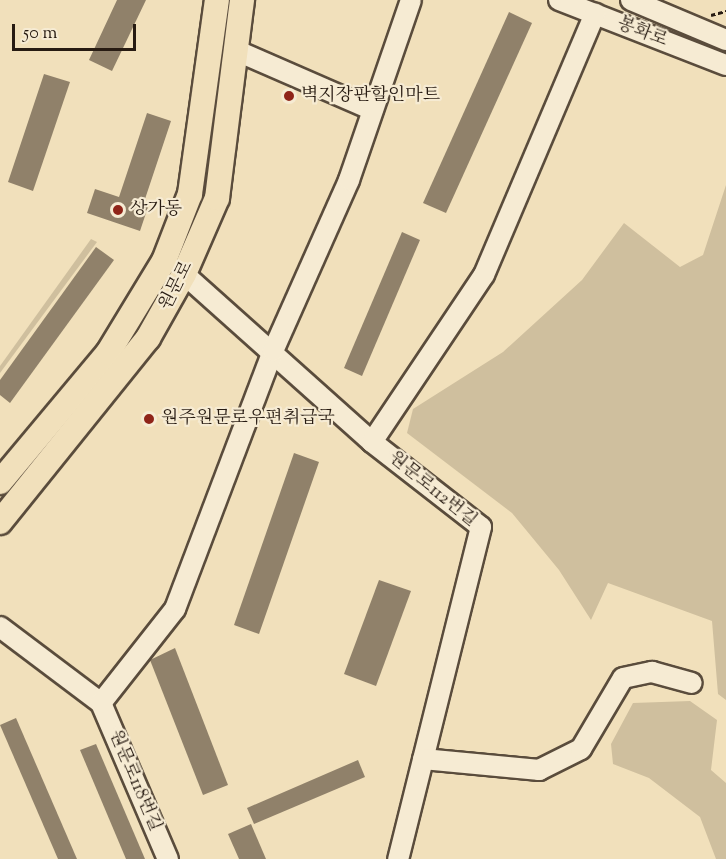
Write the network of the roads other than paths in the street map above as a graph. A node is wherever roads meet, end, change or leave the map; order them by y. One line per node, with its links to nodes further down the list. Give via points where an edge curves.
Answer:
1 (217, 0): 11 (main road, 원문로, via 190,194)
2 (242, 0): 8 (main road, 원문로)
3 (411, 0): 10 (street)
4 (559, 0): 6 (street, 봉화로)
5 (631, 0): 7 (street, 봉화로)
6 (595, 14): 9 (street, 봉화로); 14 (street, via 484,275)
7 (726, 40)
8 (235, 50): 10 (street); 12 (main road, 원문로, via 217,198)
9 (726, 66)
10 (373, 110): 13 (street, via 349,180)
11 (164, 261): 12 (main road); 15 (main road, 원문로, via 108,353)
12 (184, 273): 13 (street, 원문로112번길); 16 (main road, 원문로, via 148,338)
13 (273, 351): 14 (street, 원문로112번길); 19 (street, via 175,609)
14 (372, 442): 20 (street, 원문로112번길, via 481,527)
15 (0, 482)
16 (0, 522)
17 (0, 627): 19 (street)
18 (692, 683): 20 (street, via 652,672 623,678 581,749 539,770)
19 (101, 703): 21 (street, 원문로118번길)
20 (423, 759): 22 (street, 원문로112번길)
21 (168, 859)
22 (398, 859)

